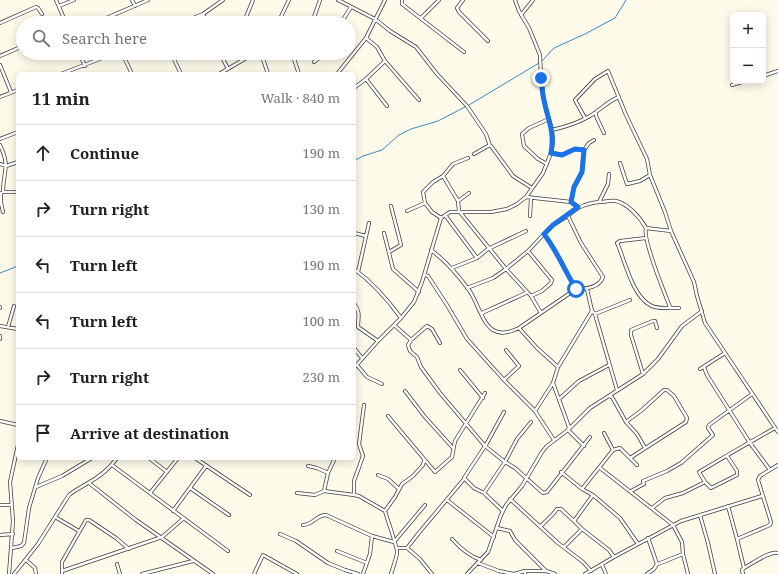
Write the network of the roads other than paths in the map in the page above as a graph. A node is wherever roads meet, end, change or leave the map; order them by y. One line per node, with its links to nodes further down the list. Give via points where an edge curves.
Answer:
1 (56, 0): 16 (street)
2 (74, 0): 16 (street)
3 (132, 0): 17 (street)
4 (148, 0): 17 (street)
5 (223, 0): 20 (street)
6 (252, 0): 25 (street)
7 (289, 0): 26 (street)
8 (320, 0): 27 (street)
9 (338, 0): 18 (street)
10 (385, 0): 30 (street)
11 (402, 0): 29 (street, via 402,4)
12 (439, 0): 29 (street)
13 (463, 0): 33 (street, via 457,8 459,12)
14 (515, 0): 21 (street)
15 (533, 0): 21 (street)
16 (58, 6): 22 (street)
17 (135, 6): 23 (street)
18 (351, 7): 28 (street); 30 (street)
19 (42, 14): 31 (street, via 36,7)
20 (203, 14): 24 (street)
21 (521, 15): 73 (street, via 540,57 543,95)
22 (63, 16)
23 (111, 16)
24 (198, 16)
25 (246, 16)
26 (281, 16)
27 (314, 16)
28 (345, 16)
29 (421, 18): 36 (street)
30 (376, 19): 32 (street); 81 (street, via 419,51 467,106 486,134)
31 (0, 23)
32 (366, 38): 35 (street); 48 (street, via 378,48)
33 (488, 41)
34 (16, 49): 37 (street)
35 (356, 50)
36 (464, 52)
37 (0, 56)
38 (82, 60): 51 (street)
39 (98, 60): 51 (street)
40 (125, 60): 55 (street)
41 (174, 60): 56 (street)
42 (224, 60): 52 (street)
43 (243, 60): 52 (street)
44 (263, 60): 58 (street)
45 (295, 60): 59 (street)
46 (316, 60): 49 (street)
47 (348, 60): 60 (street)
48 (385, 61): 62 (street); 70 (street)
49 (314, 62)
50 (0, 65): 67 (street)
51 (84, 66): 54 (street)
52 (228, 69): 57 (street)
53 (778, 71): 61 (street)
54 (67, 72)
55 (131, 72)
56 (180, 72)
57 (223, 72)
58 (267, 72)
59 (298, 72)
60 (339, 72)
61 (766, 75)
62 (366, 79): 65 (street); 71 (street)
63 (735, 84): 64 (street)
64 (732, 85)
65 (356, 86)
66 (16, 91): 67 (street)
67 (11, 92): 68 (street)
68 (0, 97)
69 (619, 97): 72 (street); 74 (street, via 607,72 575,100); 92 (street, via 647,159)
70 (419, 100)
71 (387, 106)
72 (596, 112): 74 (street); 77 (street)
73 (550, 118): 75 (street); 89 (street, via 522,134 524,145)
74 (585, 118): 75 (street, via 569,126)
75 (552, 130): 83 (street)
76 (16, 133): 78 (street)
77 (604, 133)
78 (0, 139)
79 (594, 140): 82 (street)
80 (0, 144): 90 (street)
81 (490, 146): 84 (street); 94 (street, via 513,176)
82 (584, 150): 83 (street, via 575,149 562,155); 101 (street, via 582,172 574,187)
83 (551, 153): 89 (street)
84 (474, 154)
85 (468, 158): 93 (street, via 453,164)
86 (16, 163): 90 (street)
87 (620, 163): 92 (street, via 627,184)
88 (0, 164): 90 (street)
89 (547, 164): 94 (street)
90 (6, 166): 95 (street)
91 (609, 174): 102 (street, via 608,184)
92 (650, 175): 116 (street)
93 (443, 176): 100 (street); 103 (street, via 423,192)
94 (532, 188): 98 (street)
95 (2, 192): 96 (street); 108 (street)
96 (16, 192)
97 (469, 193): 100 (street)
98 (526, 197): 99 (street); 107 (street, via 507,209 491,212)
99 (531, 198): 101 (street); 110 (street)
100 (458, 201): 107 (street)
101 (571, 202): 105 (street)
102 (599, 202): 105 (street); 114 (street, via 615,201 626,207 639,217)
103 (425, 203): 106 (street); 112 (street)
104 (391, 206): 125 (street, via 401,245)
105 (578, 207): 111 (street)
106 (407, 211)
107 (459, 211): 109 (street); 122 (street)
108 (3, 212)
109 (445, 215): 112 (street); 126 (street)
110 (530, 216)
111 (568, 216): 119 (street); 133 (street, via 602,277 600,283)
112 (441, 218): 123 (street)
113 (370, 223): 120 (street)
114 (646, 228): 116 (street); 121 (street)
115 (526, 231): 122 (street)
116 (671, 231): 143 (street, via 694,282)
117 (384, 233): 125 (street)
118 (356, 234): 120 (street)
119 (544, 234): 124 (street); 132 (street)
120 (366, 236): 129 (street)
121 (646, 238): 140 (street); 140 (street, via 617,243 638,293 650,305)
122 (488, 249): 126 (street); 128 (street)
123 (431, 250): 127 (street); 130 (street)
124 (528, 251): 128 (street); 136 (street, via 552,280)
125 (389, 252): 134 (street, via 394,269)
126 (477, 258): 127 (street)
127 (452, 268): 131 (street)
128 (506, 269): 131 (street, via 493,278); 135 (street)
129 (358, 272): 147 (street, via 390,303)
130 (425, 275): 134 (street); 170 (street, via 467,339)
131 (468, 288): 144 (street)
132 (576, 289): 133 (street); 145 (street)
133 (587, 289): 142 (street)
134 (419, 292): 147 (street)
135 (526, 293): 136 (street); 144 (street)
136 (531, 296): 145 (street)
137 (630, 300): 146 (street)
138 (14, 306): 150 (street)
139 (356, 306): 157 (street, via 360,318 358,327)
140 (672, 308): 141 (street)
141 (679, 308)
142 (592, 311): 146 (street); 165 (street)
143 (702, 311): 161 (street, via 705,324); 169 (street, via 682,326 658,359)
144 (482, 313): 151 (street, via 488,325 495,331 509,332)
145 (541, 313): 151 (street)
146 (595, 314): 164 (street)
147 (401, 318): 148 (street)
148 (394, 325): 156 (street); 157 (street)
149 (0, 326): 150 (street)
150 (8, 327): 153 (street)
151 (519, 328): 165 (street)
152 (658, 328): 169 (street, via 653,321 631,330)
153 (16, 329)
154 (0, 336): 155 (street)
155 (0, 339)
156 (411, 340): 158 (street, via 427,326 432,329); 188 (street, via 408,345 410,352 417,357 421,367 440,393)
157 (378, 341): 162 (street)
158 (440, 343)
159 (356, 350): 162 (street)
160 (506, 350): 170 (street, via 519,366)
161 (725, 353): 166 (street); 176 (street)
162 (362, 358): 163 (street)
163 (357, 365): 172 (street, via 367,377)
164 (610, 365): 173 (street); 179 (street, via 580,381)
165 (558, 367): 171 (street)
166 (704, 367): 167 (street); 181 (street)
167 (700, 369)
168 (460, 370): 178 (street)
169 (643, 374): 173 (street)
170 (504, 380): 182 (street)
171 (553, 383): 179 (street); 182 (street)
172 (382, 384)
173 (617, 390): 177 (street)
174 (406, 391): 199 (street, via 425,417)
175 (486, 393): 178 (street)
176 (752, 394): 181 (street); 190 (street)
177 (610, 396): 187 (street); 191 (street, via 590,408)
178 (483, 398): 188 (street)
179 (559, 399): 191 (street)
180 (364, 405): 239 (street, via 359,444 363,456 354,481)
181 (730, 410): 196 (street); 234 (street, via 709,425 708,428 713,435 681,463 643,481 644,484)
182 (535, 411): 195 (street)
183 (504, 412): 197 (street)
184 (388, 416): 212 (street)
185 (0, 421): 189 (street)
186 (531, 422): 213 (street, via 517,439)
187 (626, 422): 200 (street); 200 (street, via 664,390 674,396 687,418 686,422)
188 (466, 424): 197 (street); 199 (street, via 455,441)
189 (16, 425)
190 (775, 428): 192 (street); 196 (street)
191 (568, 430): 195 (street); 198 (street)
192 (778, 432)
193 (604, 433): 201 (street)
194 (590, 438): 198 (street)
195 (554, 440): 225 (street, via 542,452)
196 (750, 443): 203 (street); 220 (street)
197 (485, 446): 213 (street); 226 (street)
198 (584, 446): 222 (street)
199 (454, 448): 212 (street, via 450,460 437,472 434,472)
200 (645, 448): 204 (street)
201 (613, 450): 204 (street, via 620,448); 219 (street)
202 (16, 453): 244 (street, via 11,474)
203 (727, 456): 227 (street, via 699,472); 227 (street, via 737,475 711,488)
204 (630, 458): 214 (street)
205 (46, 460): 229 (street)
206 (89, 460): 229 (street, via 62,476)
207 (116, 460): 216 (street)
208 (152, 460): 221 (street)
209 (176, 460): 221 (street)
210 (198, 460): 217 (street)
211 (334, 460): 223 (street)
212 (424, 460): 231 (street, via 423,465)
213 (505, 462): 225 (street); 237 (street)
214 (637, 465)
215 (778, 465): 220 (street)
216 (112, 466): 228 (street); 235 (street)
217 (206, 466): 230 (street); 238 (street)
218 (308, 466): 223 (street)
219 (600, 468): 232 (street); 234 (street)
220 (770, 470): 241 (street, via 758,477)
221 (167, 472): 235 (street)
222 (561, 472): 225 (street, via 545,493); 232 (street)
223 (328, 473): 233 (street)
224 (378, 475): 231 (street, via 388,479)
225 (527, 478): 242 (street)
226 (464, 479): 237 (street); 243 (street)
227 (705, 482): 248 (street, via 683,493 667,497)
228 (89, 483): 254 (street, via 70,495); 267 (street)
229 (36, 487): 275 (street, via 29,508 24,543)
230 (190, 488): 249 (street); 252 (street)
231 (399, 489): 250 (street)
232 (582, 489): 240 (street)
233 (324, 491): 236 (street, via 315,495); 239 (street)
234 (631, 491): 248 (street)
235 (150, 493): 249 (street)
236 (297, 493)
237 (484, 493): 251 (street)
238 (250, 495)
239 (354, 495): 250 (street)
240 (593, 495): 256 (street); 273 (street, via 620,518)
241 (762, 496): 247 (street); 271 (street, via 771,524)
242 (510, 499): 251 (street); 259 (street)
243 (447, 500): 268 (street); 277 (street)
244 (12, 505): 246 (street); 263 (street)
245 (425, 505): 272 (street)
246 (0, 506)
247 (728, 506): 253 (street); 271 (street)
248 (652, 508): 258 (street)
249 (173, 510): 255 (street)
250 (384, 511): 272 (street)
251 (503, 511): 260 (street)
252 (229, 515)
253 (700, 515): 258 (street); 316 (street)
254 (55, 517): 262 (street); 284 (street)
255 (184, 518): 267 (street); 279 (street)
256 (574, 521): 259 (street, via 561,509 557,509); 261 (street)
257 (303, 525): 266 (street, via 326,515)
258 (673, 525): 269 (street); 282 (street, via 682,542)
259 (540, 526): 274 (street)
260 (497, 528): 268 (street); 293 (street, via 510,531 515,540)
261 (582, 529): 274 (street); 283 (street)
262 (79, 531): 278 (street, via 88,520); 295 (street, via 62,562)
263 (13, 534): 265 (street); 275 (street)
264 (280, 534): 305 (street, via 328,563)
265 (0, 535)
266 (372, 536): 272 (street); 287 (street)
267 (162, 537): 278 (street); 285 (street)
268 (494, 537): 286 (street, via 488,552)
269 (648, 538): 273 (street); 290 (street)
270 (452, 539): 286 (street, via 474,558)
271 (737, 539): 292 (street)
272 (394, 542): 276 (street)
273 (638, 544): 283 (street)
274 (564, 547): 294 (street)
275 (12, 548): 297 (street)
276 (397, 548): 277 (street); 307 (street, via 398,553)
277 (407, 548): 308 (street)
278 (130, 549): 295 (street)
279 (228, 551)
280 (337, 551): 287 (street)
281 (778, 553): 292 (street, via 774,552)
282 (683, 554): 290 (street); 315 (street)
283 (614, 557): 291 (street)
284 (26, 560): 298 (street); 299 (street, via 35,568)
285 (193, 560): 301 (street); 302 (street)
286 (481, 560): 288 (street)
287 (367, 563): 306 (street)
288 (478, 563): 309 (street); 310 (street)
289 (117, 564): 300 (street)
290 (657, 564): 314 (street)
291 (602, 565): 294 (street); 313 (street)
292 (744, 568): 317 (street)
293 (546, 571): 296 (street); 311 (street)
294 (591, 571): 312 (street)
295 (62, 572)
296 (525, 572): 310 (street)
297 (9, 574)
298 (14, 574)
299 (36, 574)
300 (120, 574)
301 (142, 574)
302 (213, 574)
303 (254, 574): 304 (street, via 263,555)
304 (297, 574)
305 (358, 574)
306 (363, 574)
307 (391, 574)
308 (432, 574)
309 (467, 574)
310 (514, 574)
311 (555, 574)
312 (585, 574)
313 (606, 574)
314 (647, 574)
315 (688, 574)
316 (715, 574)
317 (743, 574)

